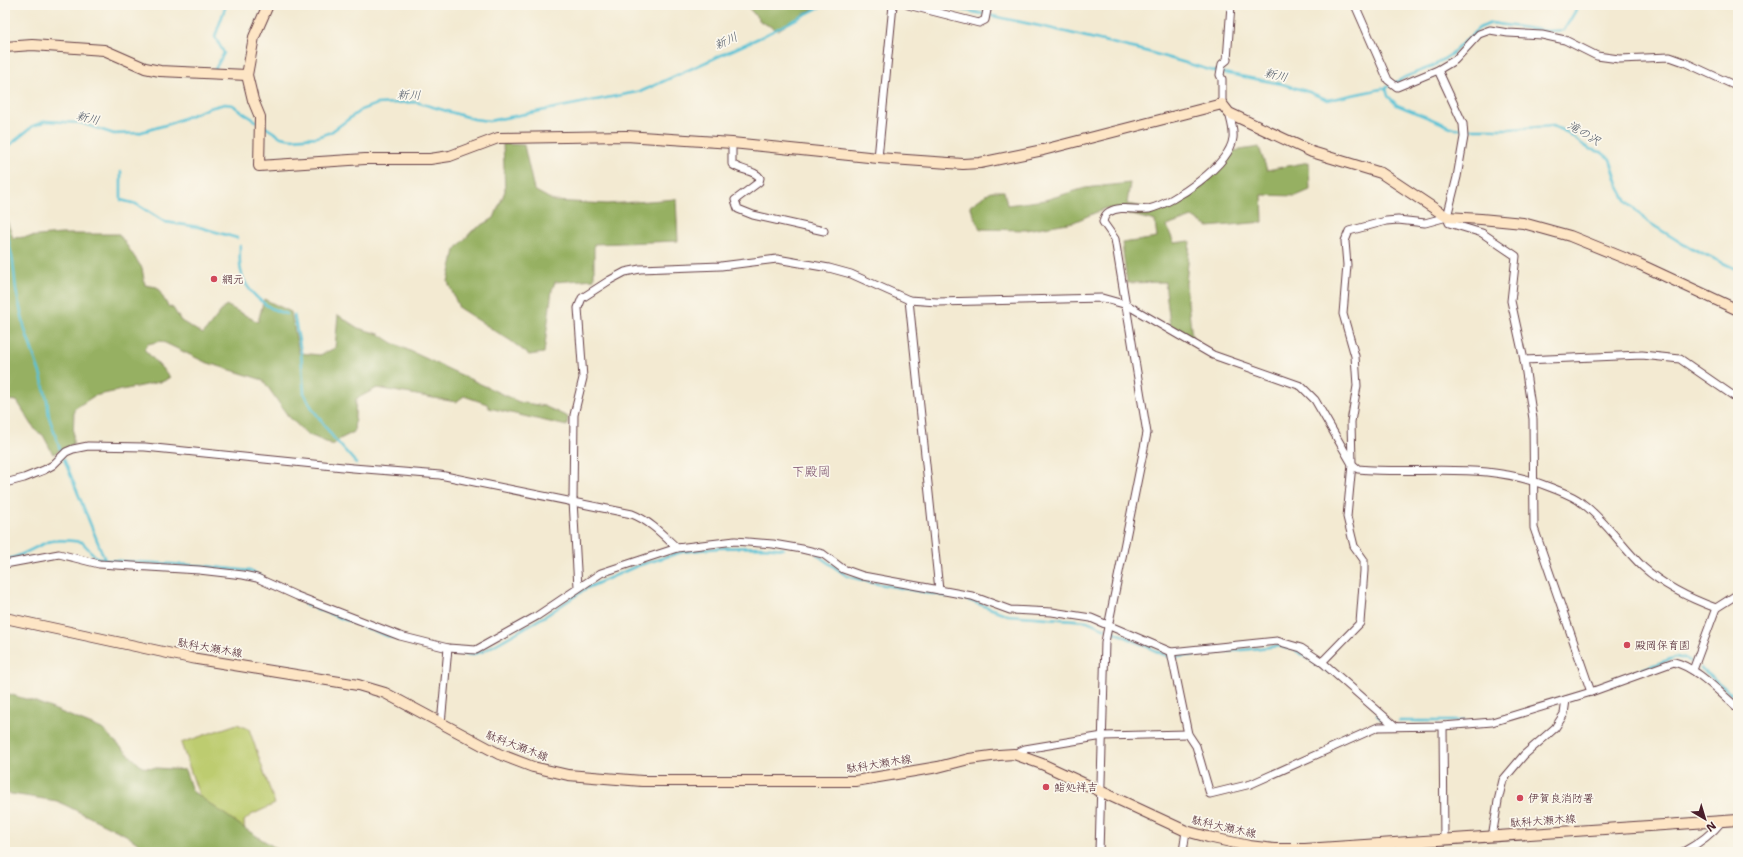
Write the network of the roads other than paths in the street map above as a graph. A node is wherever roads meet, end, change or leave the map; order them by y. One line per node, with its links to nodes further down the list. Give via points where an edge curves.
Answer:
1 (268, 5): 9 (street, via 254,36)
2 (893, 5): 14 (street)
3 (908, 5): 6 (street, via 979,23 985,20)
4 (1231, 5): 11 (street, via 1228,60 1222,64 1220,75)
5 (1355, 5): 8 (street, via 1389,81 1397,87)
6 (988, 8)
7 (5, 47): 9 (street, via 32,45 104,50 146,68 160,71)
8 (1438, 70): 10 (street, via 1455,60 1479,34 1490,30 1565,40 1597,56 1619,59 1670,57); 15 (street, via 1463,124 1464,135)
9 (247, 75): 13 (street, via 260,117 259,166 365,159 430,159 450,156 498,138 626,136)
10 (1738, 87)
11 (1222, 104): 12 (street); 14 (street, via 1043,150 980,163)
12 (1229, 113): 15 (street, via 1312,152 1381,173); 18 (street, via 1233,139 1225,155 1206,175 1170,201 1148,209 1117,209 1104,216 1103,222 1115,240)
13 (732, 143): 14 (street); 16 (street, via 732,164 758,174 760,178 759,182 736,200 738,209 753,215)
14 (878, 158)
15 (1447, 217): 19 (street, via 1523,223 1570,236 1639,264); 20 (street, via 1449,223 1482,233 1516,256 1511,301); 22 (street, via 1425,223 1386,220 1349,231 1345,240 1347,265 1343,314 1355,356 1357,386 1351,422)
16 (824, 231)
17 (909, 300): 18 (street, via 937,302 1102,298); 25 (street, via 851,274 777,258 721,266 640,269 625,272 610,280 582,298 578,308 583,378 574,415); 29 (street)
18 (1127, 305): 22 (street, via 1213,355 1301,386 1315,400); 33 (street, via 1147,433)
19 (1738, 310)
20 (1524, 360): 21 (street, via 1642,355 1680,359); 23 (street, via 1533,419)
21 (1738, 399)
22 (1352, 464): 23 (street, via 1358,469 1369,470 1484,471); 36 (street, via 1347,517 1354,546 1364,560 1360,623)
23 (1534, 481): 31 (street, via 1582,503 1643,567 1662,581); 38 (street, via 1534,528)
24 (5, 483): 25 (street, via 44,470 73,449 88,446 145,447 440,475)
25 (573, 501): 26 (street, via 642,518); 28 (street)
26 (677, 548): 28 (street, via 600,573); 29 (street, via 735,541 802,548 823,554 843,570)
27 (5, 564): 34 (street, via 59,554 99,564 243,575 257,578 400,636)
28 (578, 587): 34 (street, via 537,616 476,650)
29 (939, 590): 33 (street, via 972,596 1010,610 1052,612 1092,618)
30 (1738, 594): 31 (street)
31 (1716, 608): 37 (street)
32 (5, 618): 41 (street, 駄科大瀬木線, via 191,658 358,685 385,693)
33 (1109, 626): 35 (street); 45 (street, via 1105,642)
34 (448, 648): 41 (street)
35 (1172, 655): 36 (street, via 1277,641 1301,648); 44 (street)
36 (1322, 662): 42 (street)
37 (1693, 670): 38 (street, via 1684,664 1674,662); 40 (street)
38 (1591, 692): 39 (street)
39 (1566, 700): 43 (street, via 1492,722); 51 (street, via 1564,714 1555,728 1524,754 1503,780)
40 (1738, 708)
41 (441, 724): 46 (street, 駄科大瀬木線, via 499,754 533,767 568,775 642,781 855,781 969,759)
42 (1395, 726): 43 (street); 44 (street, via 1378,727 1251,784 1210,794 1196,746)
43 (1443, 726): 52 (street)
44 (1188, 734): 45 (street)
45 (1103, 736): 46 (street, via 1025,749); 47 (street)
46 (1014, 754): 47 (street, 駄科大瀬木線)
47 (1102, 792): 50 (street, 駄科大瀬木線); 53 (street)
48 (1738, 820): 49 (street, 駄科大瀬木線)
49 (1722, 821): 51 (street, 駄科大瀬木線); 55 (street, via 1699,844)
50 (1186, 831): 52 (street, 駄科大瀬木線, via 1208,838 1274,849 1312,849); 54 (street)
51 (1492, 837): 52 (street, 駄科大瀬木線)
52 (1444, 840)
53 (1099, 852)
54 (1183, 852)
55 (1683, 852)

